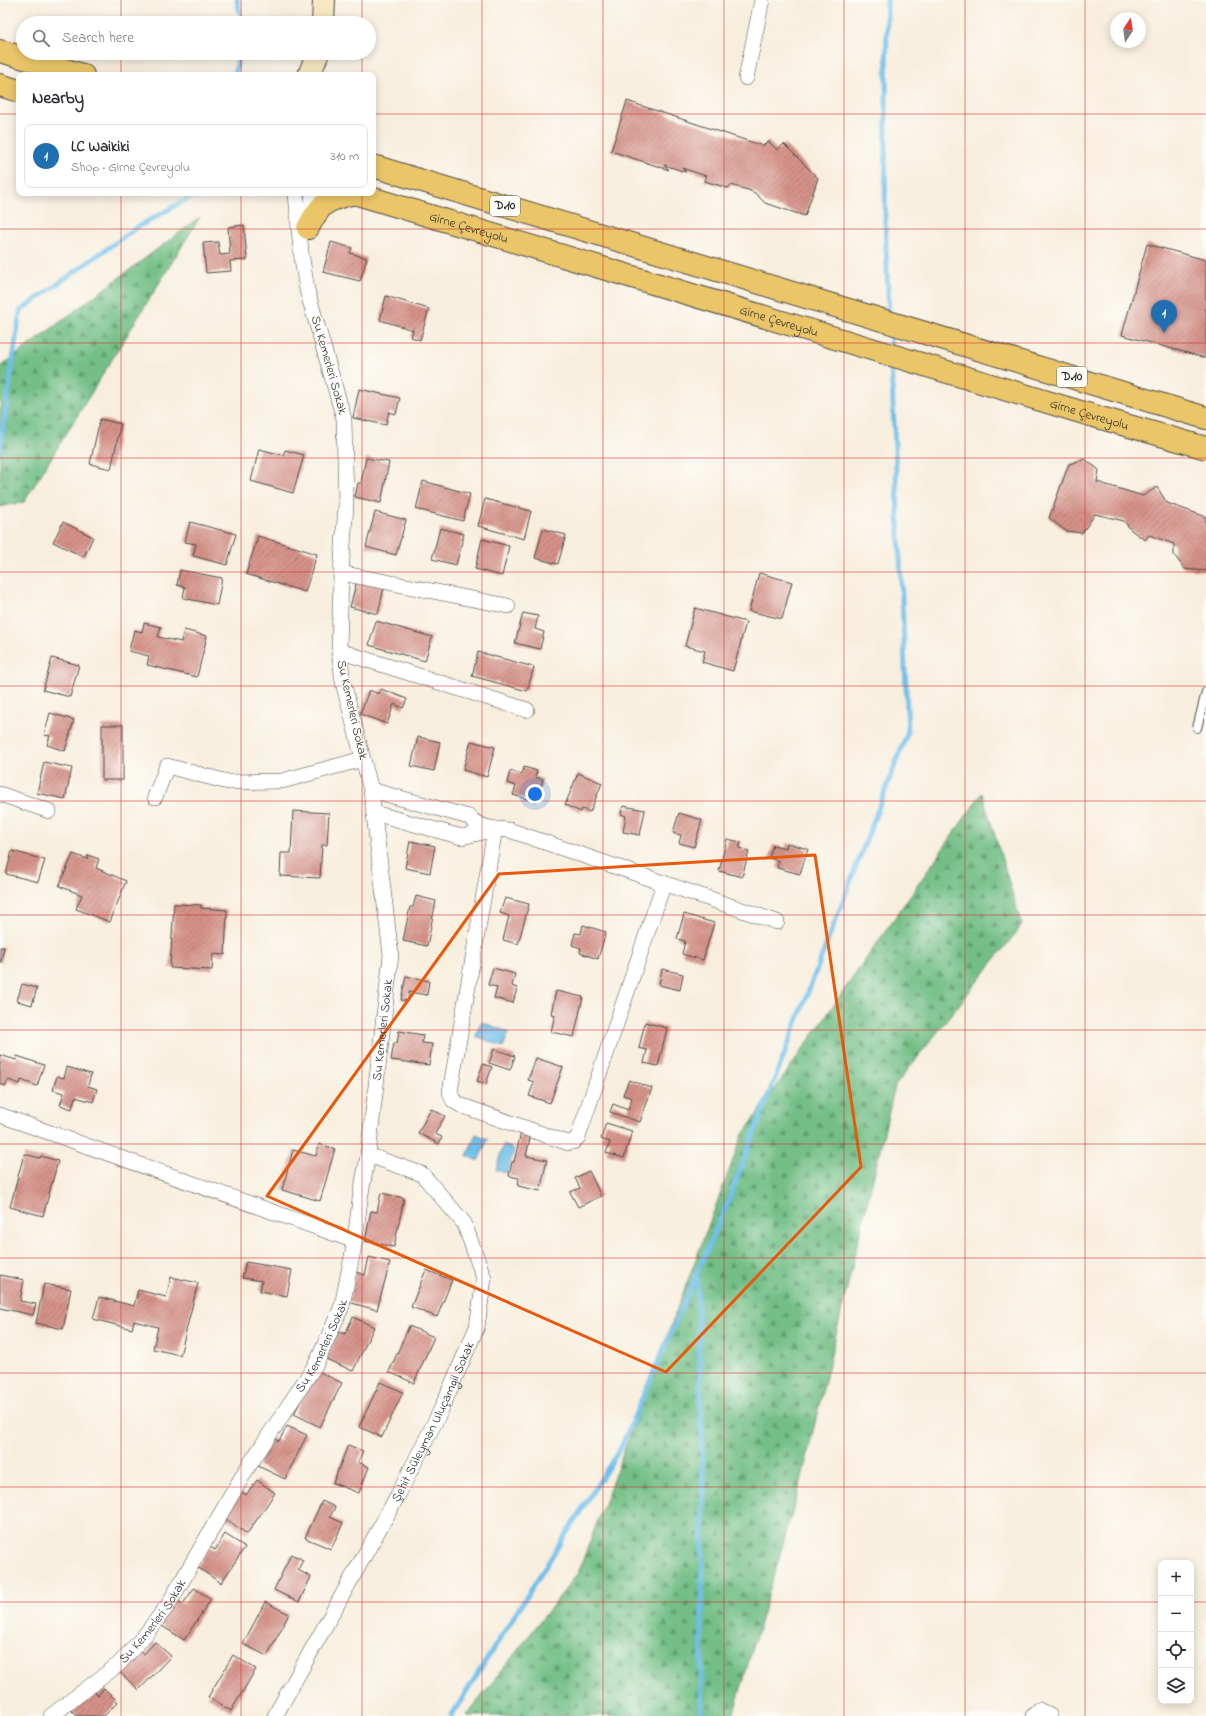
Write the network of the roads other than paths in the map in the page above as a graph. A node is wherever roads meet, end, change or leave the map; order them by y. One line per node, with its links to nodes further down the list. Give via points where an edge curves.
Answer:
1 (324, 0): 3 (street)
2 (762, 0): 12 (street)
3 (323, 16)
4 (0, 51): 5 (highway)
5 (16, 56)
6 (31, 60): 9 (highway)
7 (315, 60): 10 (street)
8 (324, 60): 11 (street)
9 (73, 72)
10 (310, 72)
11 (325, 72)
12 (746, 78)
13 (0, 85): 14 (highway)
14 (16, 89)
15 (376, 167): 22 (highway, D.10)
16 (296, 196): 21 (street)
17 (313, 196): 20 (street)
18 (342, 196): 20 (highway, via 330,199 316,211)
19 (364, 196): 23 (highway, Girne Çevreyolu / D.10)
20 (308, 228): 21 (street)
21 (301, 252): 24 (street, Su Kemerleri Sokak, via 307,290 344,419 346,505)
22 (1206, 418)
23 (1206, 448)
24 (341, 573): 25 (street); 26 (street, Su Kemerleri Sokak)
25 (508, 606)
26 (339, 651): 28 (street); 30 (street, Su Kemerleri Sokak, via 343,682)
27 (1206, 692): 29 (lane)
28 (527, 710)
29 (1196, 728)
30 (364, 759): 31 (street, Su Kemerleri Sokak); 33 (street, via 282,781 228,782 167,766)
31 (371, 790): 35 (street, Su Kemerleri Sokak); 36 (street, via 469,817 475,824)
32 (0, 794): 34 (street)
33 (155, 797)
34 (49, 811)
35 (374, 813): 36 (street, via 462,837); 40 (street, Su Kemerleri Sokak, via 391,955)
36 (495, 829): 37 (street, via 508,830); 37 (street, via 450,1092 453,1100 460,1105 568,1143 578,1138)
37 (664, 883): 38 (street)
38 (777, 922)
39 (0, 1115): 41 (street)
40 (368, 1155): 41 (street, Su Kemerleri Sokak); 43 (street, Şehit Süleyman Uluçamgil Sokak, via 422,1174 464,1223 484,1278 476,1327 440,1412 398,1495)
41 (355, 1241): 42 (street, Su Kemerleri Sokak, via 342,1306 316,1364 246,1470 168,1605 119,1664)
42 (50, 1716)
43 (276, 1716)
44 (1033, 1716): 45 (street, via 1039,1710)
45 (1050, 1716)

